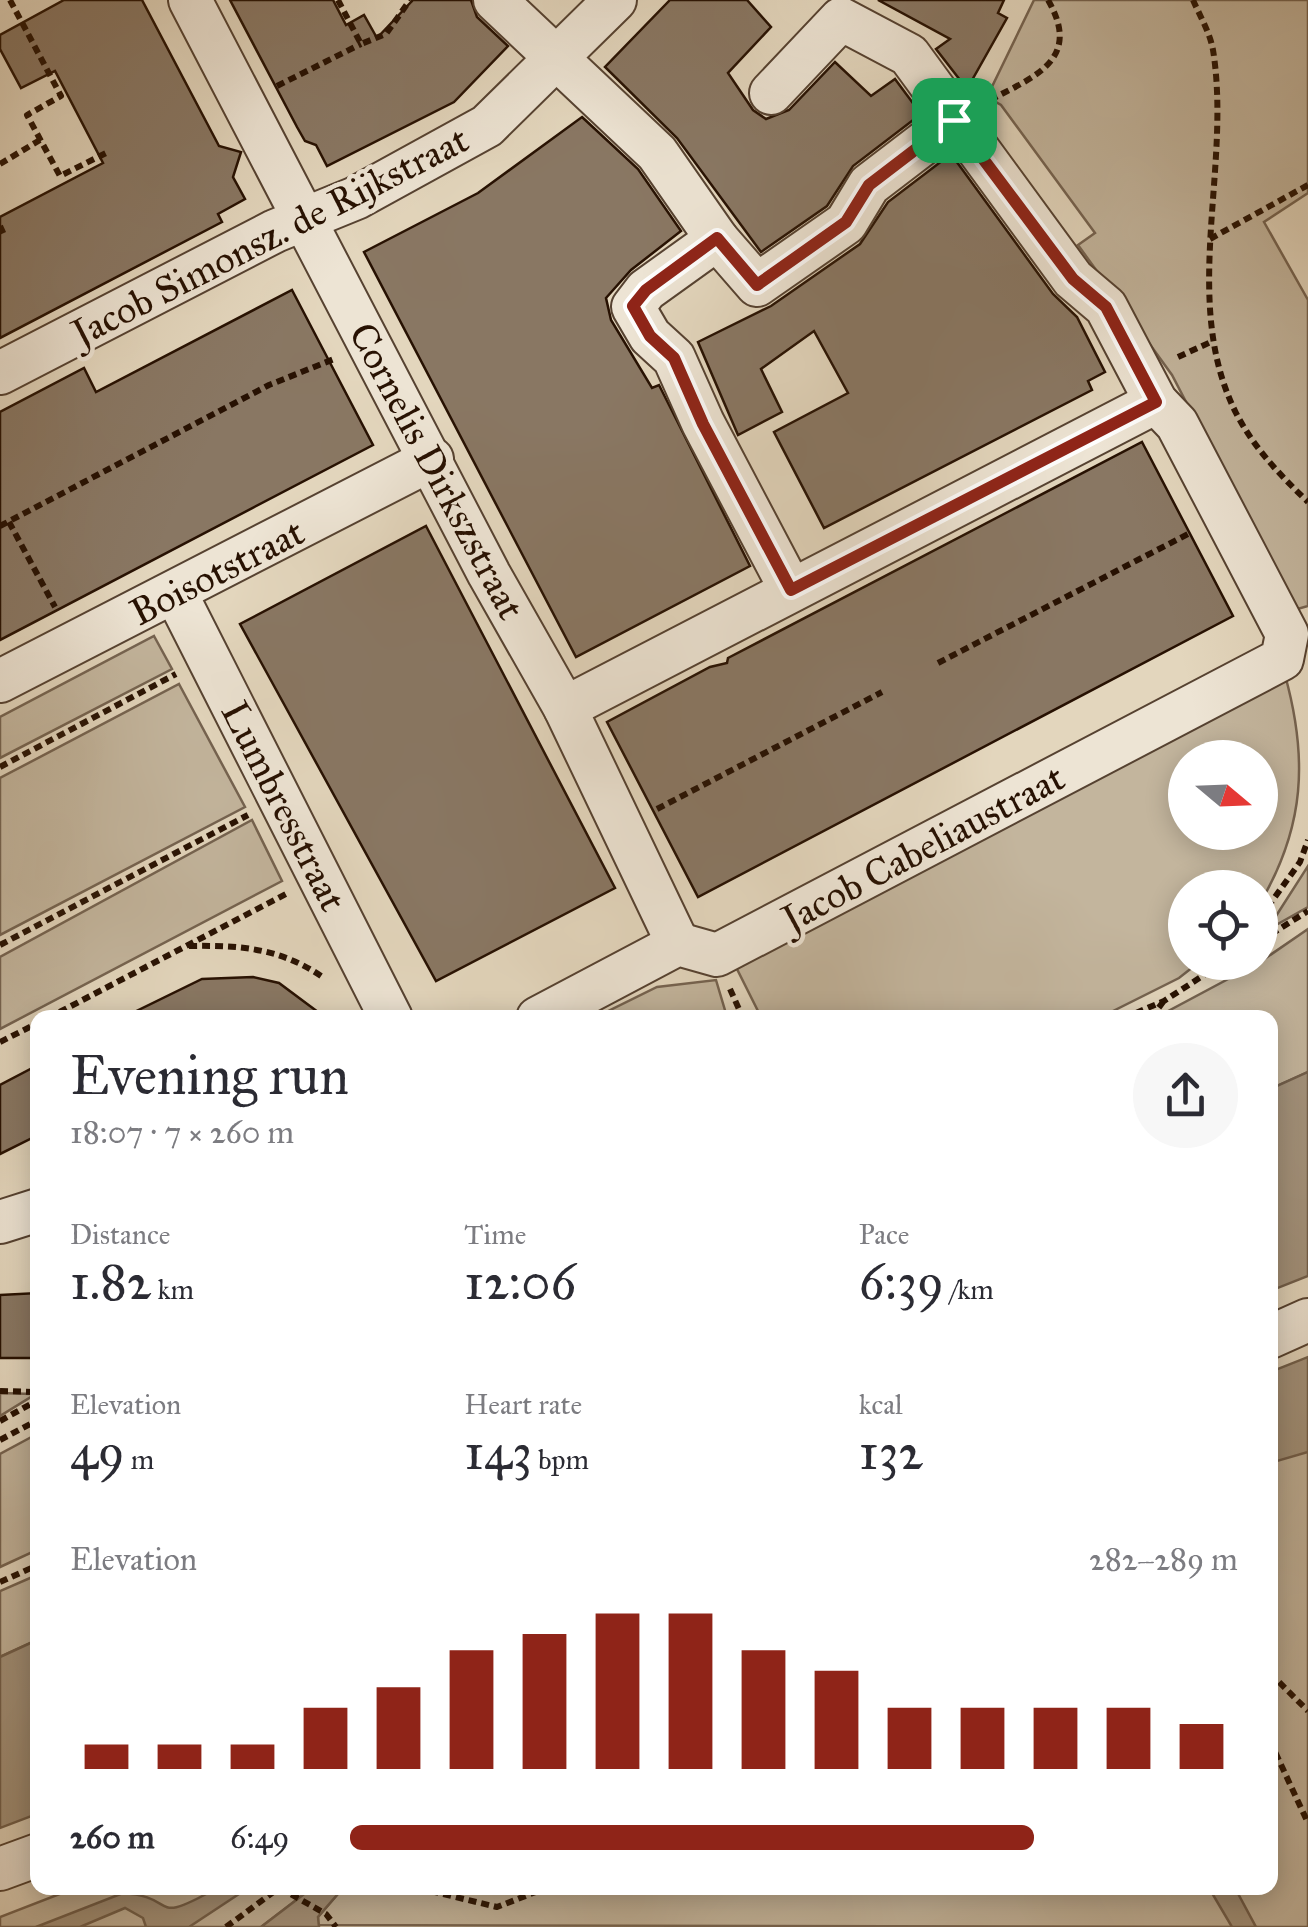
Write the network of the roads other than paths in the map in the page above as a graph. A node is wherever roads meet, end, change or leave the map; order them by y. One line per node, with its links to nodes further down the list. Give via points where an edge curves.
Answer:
1 (190, 0): 7 (street, Cornelis Dirkszstraat)
2 (494, 0): 4 (street)
3 (615, 0): 4 (street, Jacob Simonsz. de Rijkstraat)
4 (557, 60): 7 (street, Jacob Simonsz. de Rijkstraat, via 487,126); 8 (street, via 657,153)
5 (771, 93): 6 (street, via 840,19 908,55)
6 (954, 120): 8 (street, via 869,185 846,222 757,285); 10 (street, via 1073,279 1106,307)
7 (305, 220): 9 (street, Jacob Simonsz. de Rijkstraat); 11 (street, Cornelis Dirkszstraat)
8 (717, 238): 12 (street, via 633,306 650,336 674,358)
9 (0, 374)
10 (1156, 402): 12 (street); 16 (street, Jacob Cabeliaustraat, via 1177,424 1287,634 1282,659 717,955)
11 (432, 459): 13 (street, Boisotstraat); 15 (street, Cornelis Dirkszstraat)
12 (791, 590): 15 (street)
13 (176, 594): 14 (street, Boisotstraat); 17 (street, Lumbresstraat)
14 (0, 681)
15 (565, 708): 16 (street, Cornelis Dirkszstraat)
16 (678, 944): 18 (street)
17 (387, 1010)
18 (553, 1010)
19 (30, 1213): 20 (street)
20 (0, 1222)
21 (1308, 1320): 22 (street)
22 (1278, 1333)
23 (30, 1857): 24 (street)
24 (0, 1869)

